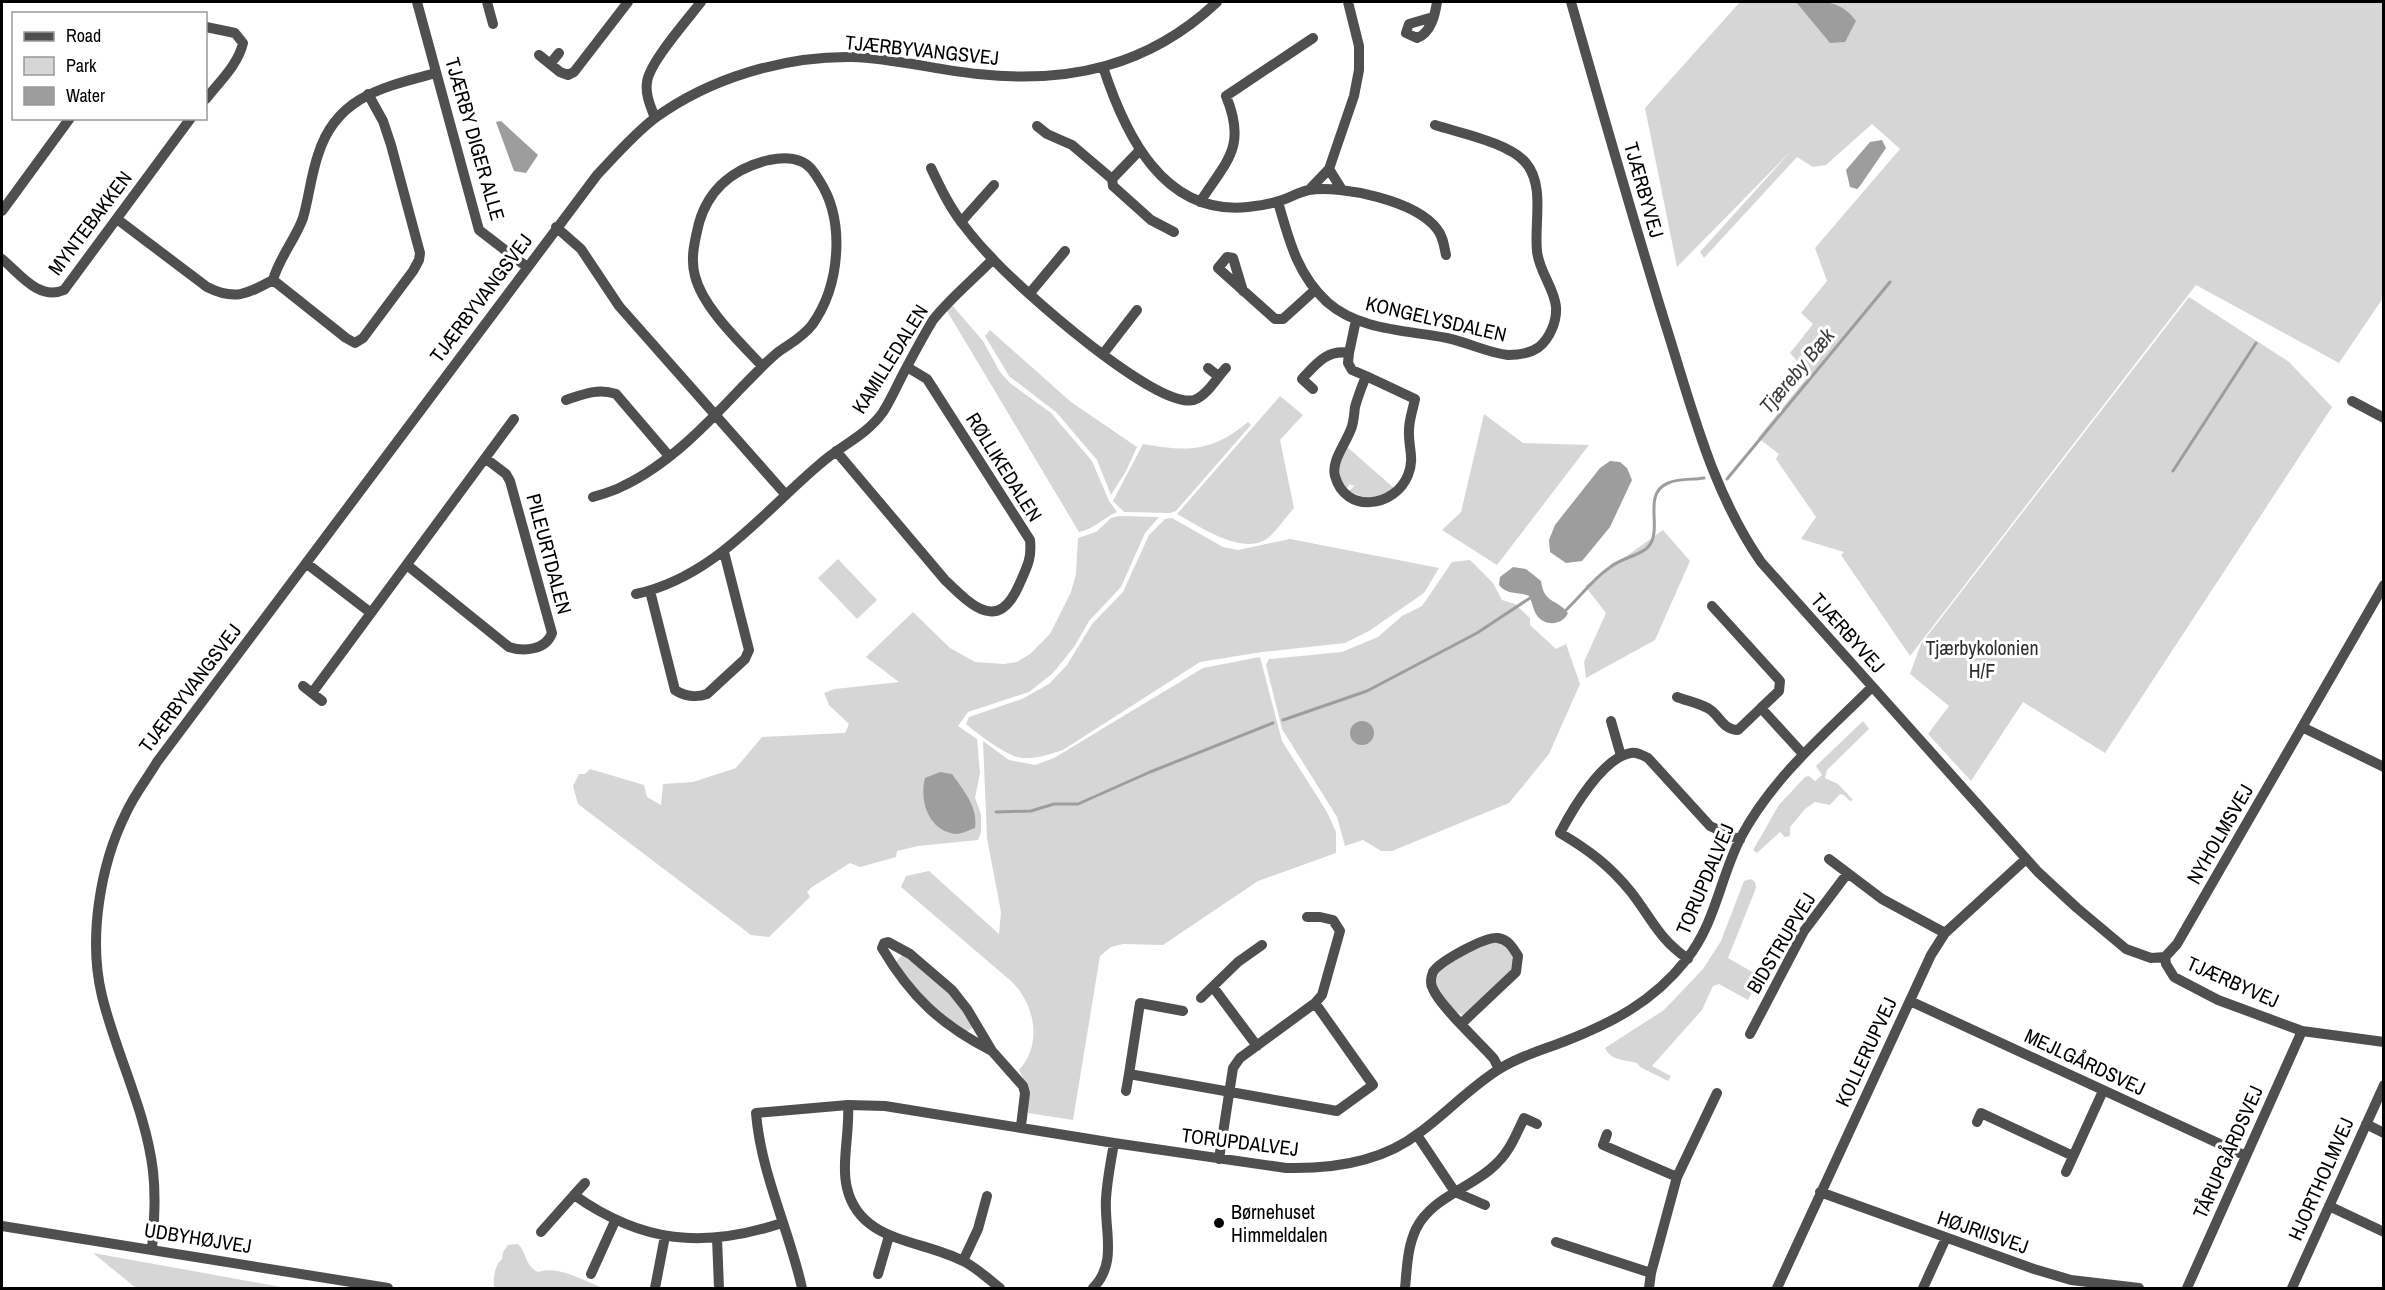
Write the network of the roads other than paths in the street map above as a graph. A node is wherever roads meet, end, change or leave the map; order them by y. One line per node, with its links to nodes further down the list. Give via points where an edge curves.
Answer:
1 (417, 2): 17 (street, TJÆRBY DIGER ALLE)
2 (487, 2): 10 (street)
3 (628, 2): 15 (street, via 574,72 568,75)
4 (698, 2): 20 (street, via 646,81)
5 (1217, 2): 16 (street, TJÆRBYVANGSVEJ, via 1194,23 1151,49)
6 (1348, 2): 27 (street, via 1359,46 1359,70)
7 (1437, 2): 9 (street)
8 (1571, 2): 75 (street, TJÆRBYVEJ, via 1691,410 1723,495 1742,535 1761,562)
9 (1433, 17)
10 (494, 24)
11 (207, 27): 19 (street, via 235,33 243,43 235,62)
12 (1313, 38): 32 (street, via 1226,96 1237,129 1235,145)
13 (559, 52): 15 (street)
14 (539, 55): 15 (street)
15 (550, 64)
16 (1103, 67): 20 (street, TJÆRBYVANGSVEJ, via 1061,76 1022,78 852,57 796,61 731,78); 25 (street, via 1114,101)
17 (436, 73): 18 (street); 43 (street, TJÆRBY DIGER ALLE, via 479,230)
18 (368, 94): 44 (street, via 337,117 326,134 303,218); 44 (street, via 391,145 418,240 419,260 363,339 355,343)
19 (207, 98)
20 (655, 118): 37 (street, TJÆRBYVANGSVEJ, via 597,175)
21 (69, 120): 34 (street)
22 (190, 120): 35 (street, MYNTEBAKKEN)
23 (1435, 125): 49 (street, KONGELYSDALEN, via 1514,152 1531,170 1536,182 1537,252 1556,308 1554,324 1538,348 1508,355 1448,338)
24 (1037, 126): 28 (street, via 1072,145)
25 (1140, 150): 28 (street); 32 (street, via 1161,177)
26 (931, 168): 36 (street)
27 (1329, 169): 30 (street); 31 (street)
28 (1112, 179): 38 (street, via 1113,186 1151,220)
29 (994, 186): 36 (street)
30 (1309, 190): 31 (street); 33 (street)
31 (1342, 190): 40 (street, via 1371,194 1421,216 1437,229)
32 (1200, 202): 33 (street, via 1247,207)
33 (1278, 202): 45 (street, KONGELYSDALEN, via 1294,256)
34 (2, 211)
35 (117, 219): 41 (street, MYNTEBAKKEN, via 64,290 53,295 42,292); 44 (street, via 207,287 222,294 244,294)
36 (961, 222): 42 (street)
37 (556, 227): 43 (street, TJÆRBYVANGSVEJ); 59 (street, TJÆRBYVANGSVEJ, via 581,249 619,306)
38 (1174, 232)
39 (1065, 251): 47 (street)
40 (1446, 255)
41 (2, 259)
42 (993, 259): 47 (street); 53 (street, KAMILLEDALEN, via 938,313)
43 (527, 267): 68 (street, TJÆRBYVANGSVEJ)
44 (273, 280)
45 (1315, 290): 46 (street, via 1283,319 1275,319); 49 (street, KONGELYSDALEN, via 1329,304)
46 (1243, 291)
47 (1030, 293): 51 (street)
48 (1137, 310): 51 (street)
49 (1356, 320): 50 (street)
50 (1349, 353): 55 (street, via 1352,370); 56 (street, via 1332,352 1318,362 1302,379)
51 (1103, 354): 54 (street, via 1143,383 1181,400 1194,400 1203,394 1222,372)
52 (762, 366): 52 (street, via 700,292 694,274 693,246 702,214 715,191 733,173 782,157 801,161 812,169 825,189 836,223 837,258 825,300 812,325); 59 (street)
53 (907, 367): 62 (street, KAMILLEDALEN, via 882,412 867,430); 62 (street, RØLLIKEDALEN, via 927,379 1030,540 1032,556 1006,608 985,611 965,599)
54 (1208, 368)
55 (1366, 376): 55 (street, via 1415,399 1409,428 1412,463 1407,478 1390,498 1371,504 1344,491 1335,477 1335,465 1352,427)
56 (1313, 389)
57 (566, 400): 63 (street, via 604,390 616,394)
58 (2352, 401): 60 (street)
59 (715, 415): 63 (street); 65 (street, TJÆRBYVANGSVEJ)
60 (2384, 418)
61 (514, 419): 64 (street)
62 (836, 451): 65 (street, KAMILLEDALEN)
63 (669, 456): 66 (street, via 624,486)
64 (485, 458): 69 (street); 69 (street, PILEURTDALEN, via 510,481 552,633 550,640 545,645 520,650 509,646)
65 (786, 495): 67 (street, KAMILLEDALEN)
66 (593, 497)
67 (724, 552): 71 (street, KAMILLEDALEN); 71 (street, via 749,650 745,659 706,694 699,697 675,690)
68 (306, 563): 74 (street); 142 (street, TJÆRBYVANGSVEJ, via 157,762 126,812 109,856 96,940 101,993 153,1170)
69 (406, 565): 74 (street)
70 (2384, 585): 80 (street, NYHOLMSVEJ)
71 (650, 591): 72 (street, KAMILLEDALEN)
72 (636, 594)
73 (1712, 606): 78 (street, via 1780,681 1779,691)
74 (371, 613): 77 (street, via 307,690)
75 (1872, 687): 81 (street, TORUPDALVEJ); 86 (street, TJÆRBYVEJ)
76 (1677, 697): 78 (street, via 1710,709 1732,730 1738,730)
77 (322, 700)
78 (1761, 708): 81 (street)
79 (1611, 721): 82 (street)
80 (2302, 727): 83 (street); 91 (street, NYHOLMSVEJ, via 2177,944)
81 (1803, 754): 84 (street, TORUPDALVEJ, via 1769,792)
82 (1621, 756): 84 (street, via 1639,753 1648,758 1710,826); 92 (street, via 1577,801 1560,833 1594,853 1630,892 1662,938)
83 (2384, 767)
84 (1740, 840): 92 (street, TORUPDALVEJ, via 1711,920)
85 (1829, 859): 87 (street)
86 (2026, 859): 89 (street, KOLLERUPVEJ); 91 (street, TJÆRBYVEJ, via 2126,949 2151,958)
87 (1847, 874): 89 (street, via 1882,899); 100 (street, BIDSTRUPVEJ, via 1804,931)
88 (1307, 918): 96 (street, via 1333,920 1340,931 1325,988)
89 (1945, 933): 95 (street, KOLLERUPVEJ)
90 (1262, 945): 93 (street)
91 (2165, 957): 99 (street, TJÆRBYVEJ, via 2174,977 2218,1000)
92 (1688, 959): 104 (street, TORUPDALVEJ, via 1633,1010)
93 (1213, 987): 94 (street); 102 (street)
94 (1201, 998)
95 (1910, 1001): 107 (street, MEJLGÅRDSVEJ); 127 (street, KOLLERUPVEJ)
96 (1316, 1003): 102 (street); 109 (street, via 1373,1085 1337,1111)
97 (1183, 1011): 105 (street, via 1140,1003)
98 (1462, 1023): 98 (street, via 1516,972 1518,956 1506,941 1484,940 1434,971 1432,988); 104 (street)
99 (2302, 1031): 101 (street, TJÆRBYVEJ); 121 (street, TÅRUPGÅRDSVEJ)
100 (1750, 1034)
101 (2384, 1042)
102 (1257, 1046): 109 (street, via 1233,1068)
103 (992, 1051): 103 (street, via 957,1032 928,1009 906,985 882,948 884,943 910,954 944,981 967,1009); 115 (street, via 1023,1086)
104 (1499, 1069): 118 (street, TORUPDALVEJ)
105 (1129, 1074): 108 (street); 109 (street)
106 (2384, 1085): 114 (street, HJORTHOLMVEJ)
107 (2103, 1090): 120 (street); 121 (street, MEJLGÅRDSVEJ)
108 (1126, 1091)
109 (1229, 1091): 122 (street)
110 (1717, 1093): 124 (street)
111 (848, 1105): 115 (street, TORUPDALVEJ, via 885,1106); 133 (street, TORUPDALVEJ, via 756,1113 764,1161); 138 (street, via 847,1188 865,1220)
112 (1977, 1122): 120 (street, via 1981,1113)
113 (1537, 1124): 126 (street, via 1524,1118 1498,1162)
114 (2366, 1124): 116 (street); 131 (street, HJORTHOLMVEJ)
115 (1021, 1126): 119 (street, TORUPDALVEJ)
116 (2384, 1133)
117 (1607, 1134): 124 (street, via 1603,1145)
118 (1417, 1135): 122 (street, TORUPDALVEJ, via 1369,1158 1313,1168); 126 (street)
119 (1114, 1143): 122 (street, TORUPDALVEJ); 152 (street, via 1106,1201 1108,1260)
120 (2073, 1156): 123 (street)
121 (2246, 1156): 158 (street, TÅRUPGÅRDSVEJ)
122 (1219, 1159)
123 (2066, 1172)
124 (1677, 1177): 144 (street)
125 (585, 1183): 128 (street)
126 (1455, 1192): 130 (street); 153 (street, via 1416,1228 1409,1247)
127 (1820, 1192): 140 (street, HØJRIISVEJ); 155 (street, KOLLERUPVEJ)
128 (574, 1195): 132 (street); 135 (street)
129 (987, 1196): 143 (street)
130 (1485, 1205)
131 (2329, 1206): 136 (street); 159 (street, HJORTHOLMVEJ)
132 (615, 1221): 137 (street); 145 (street)
133 (782, 1223): 139 (street); 150 (street, TORUPDALVEJ)
134 (2, 1226): 142 (street, UDBYHØJVEJ)
135 (541, 1232)
136 (2384, 1232)
137 (665, 1236): 139 (street); 148 (street)
138 (889, 1236): 143 (street); 146 (street)
139 (717, 1238): 149 (street)
140 (1946, 1239): 156 (street); 157 (street, HØJRIISVEJ, via 2071,1280)
141 (1556, 1242): 144 (street)
142 (152, 1249): 147 (street, UDBYHØJVEJ)
143 (963, 1261): 151 (street)
144 (1651, 1273): 154 (street)
145 (591, 1274)
146 (878, 1274)
147 (388, 1288)
148 (655, 1288)
149 (719, 1288)
150 (801, 1288)
151 (1000, 1288)
152 (1093, 1288)
153 (1405, 1288)
154 (1649, 1288)
155 (1777, 1288)
156 (1923, 1288)
157 (2139, 1288)
158 (2187, 1288)
159 (2292, 1288)

